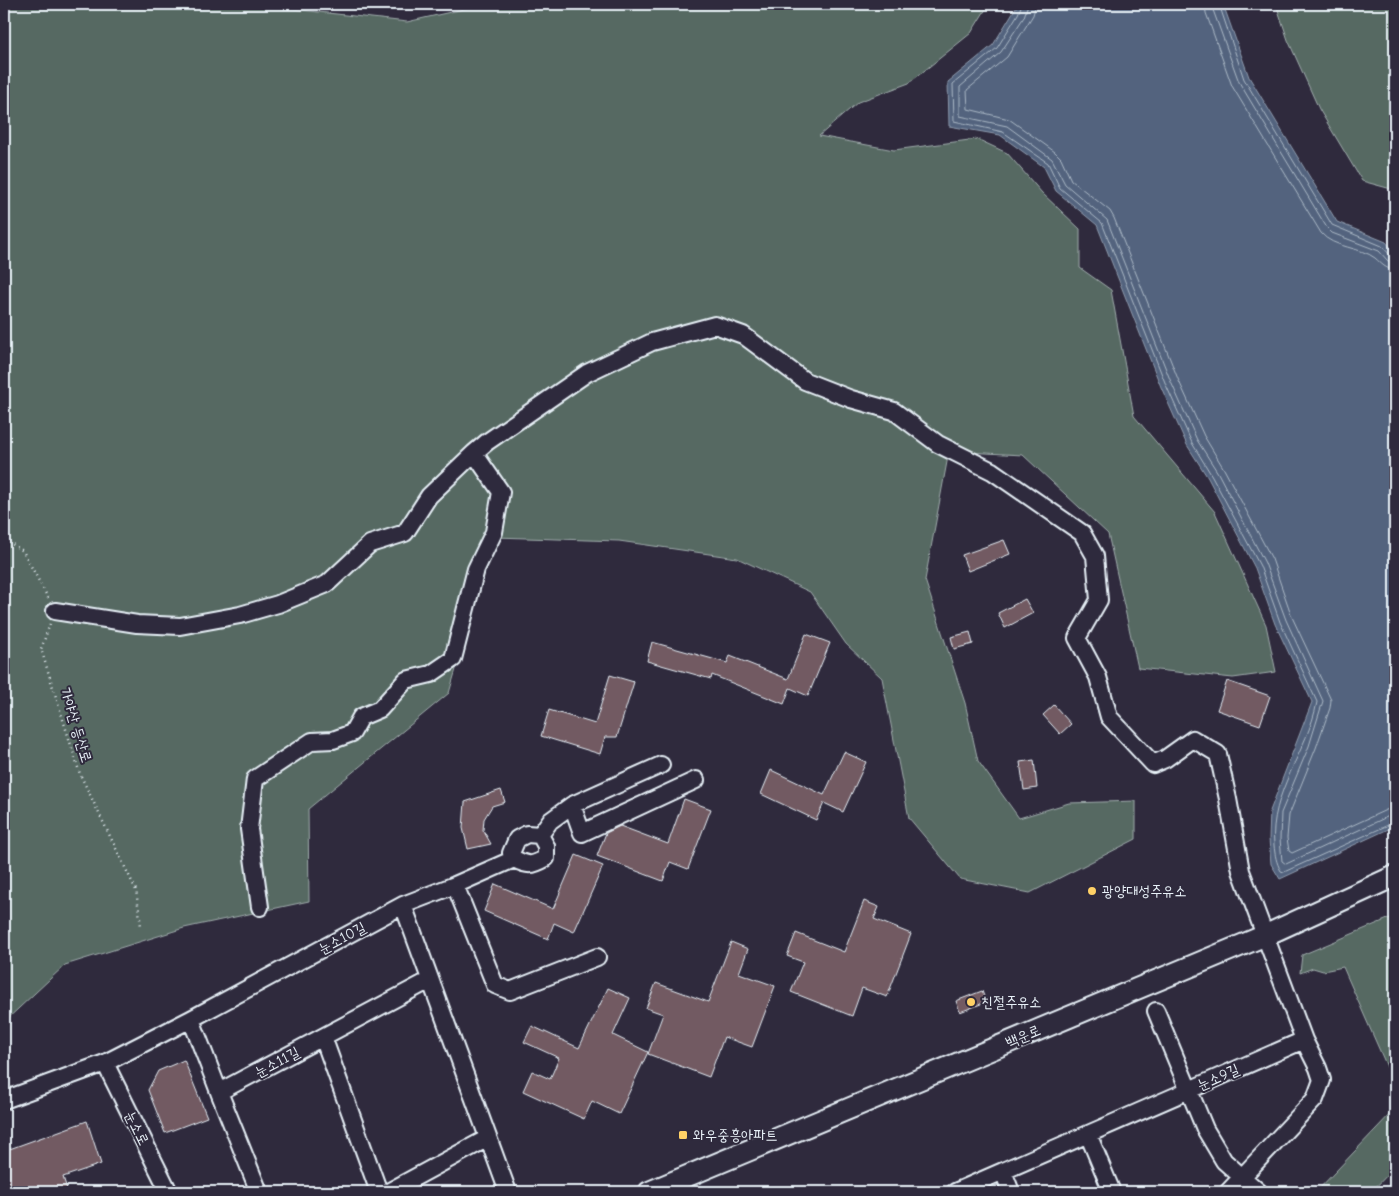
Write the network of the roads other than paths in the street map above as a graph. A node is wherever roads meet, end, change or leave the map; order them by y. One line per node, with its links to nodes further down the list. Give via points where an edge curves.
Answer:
1 (474, 453): 2 (street, via 429,496 405,533 370,544 327,584 278,604 180,626 137,624); 11 (street, via 501,492 494,532 476,569 453,659 431,674 406,680 380,709 361,716 352,734 333,740 312,741 255,779 249,829); 12 (street, via 587,373 652,342 715,325 743,335 805,381 894,411 938,444 992,471 1082,533 1095,556 1099,600 1077,638 1098,677 1109,717 1153,764 1194,740 1218,754 1241,871)
2 (54, 611)
3 (661, 765): 5 (street)
4 (696, 780): 5 (street, via 582,833)
5 (572, 805): 6 (street, via 550,821)
6 (540, 835): 7 (street, via 527,834 517,838 511,853); 7 (street, via 546,846 546,858 535,864 523,864)
7 (514, 859): 9 (street, 눈소10길)
8 (1395, 876): 12 (main road, 백운로)
9 (455, 885): 10 (street, 눈소10길); 13 (street, via 496,985 510,991)
10 (403, 905): 14 (street); 16 (street, 눈소10길)
11 (260, 907)
12 (1266, 935): 18 (street); 32 (main road, 백운로)
13 (597, 957)
14 (430, 980): 17 (street, 눈소11길); 24 (street)
15 (1156, 1011): 20 (street)
16 (192, 1019): 19 (street, 눈소10길); 21 (street)
17 (322, 1037): 21 (street, 눈소11길); 29 (street)
18 (1304, 1040): 20 (street, 눈소9길); 26 (street, via 1322,1080 1318,1093)
19 (105, 1063): 22 (street, 눈소10길); 27 (street, 눈소로)
20 (1189, 1090): 23 (street, 눈소9길); 26 (street, via 1214,1147)
21 (219, 1092): 28 (street)
22 (4, 1100)
23 (1088, 1134): 25 (street, 눈소9길); 35 (street)
24 (488, 1138): 30 (street); 31 (street)
25 (1003, 1171): 33 (street, 눈소9길); 34 (street)
26 (1242, 1177): 36 (street); 37 (street)
27 (169, 1192)
28 (258, 1192)
29 (379, 1192)
30 (388, 1192)
31 (508, 1192)
32 (649, 1192)
33 (955, 1192)
34 (1011, 1192)
35 (1112, 1192)
36 (1228, 1192)
37 (1259, 1192)

